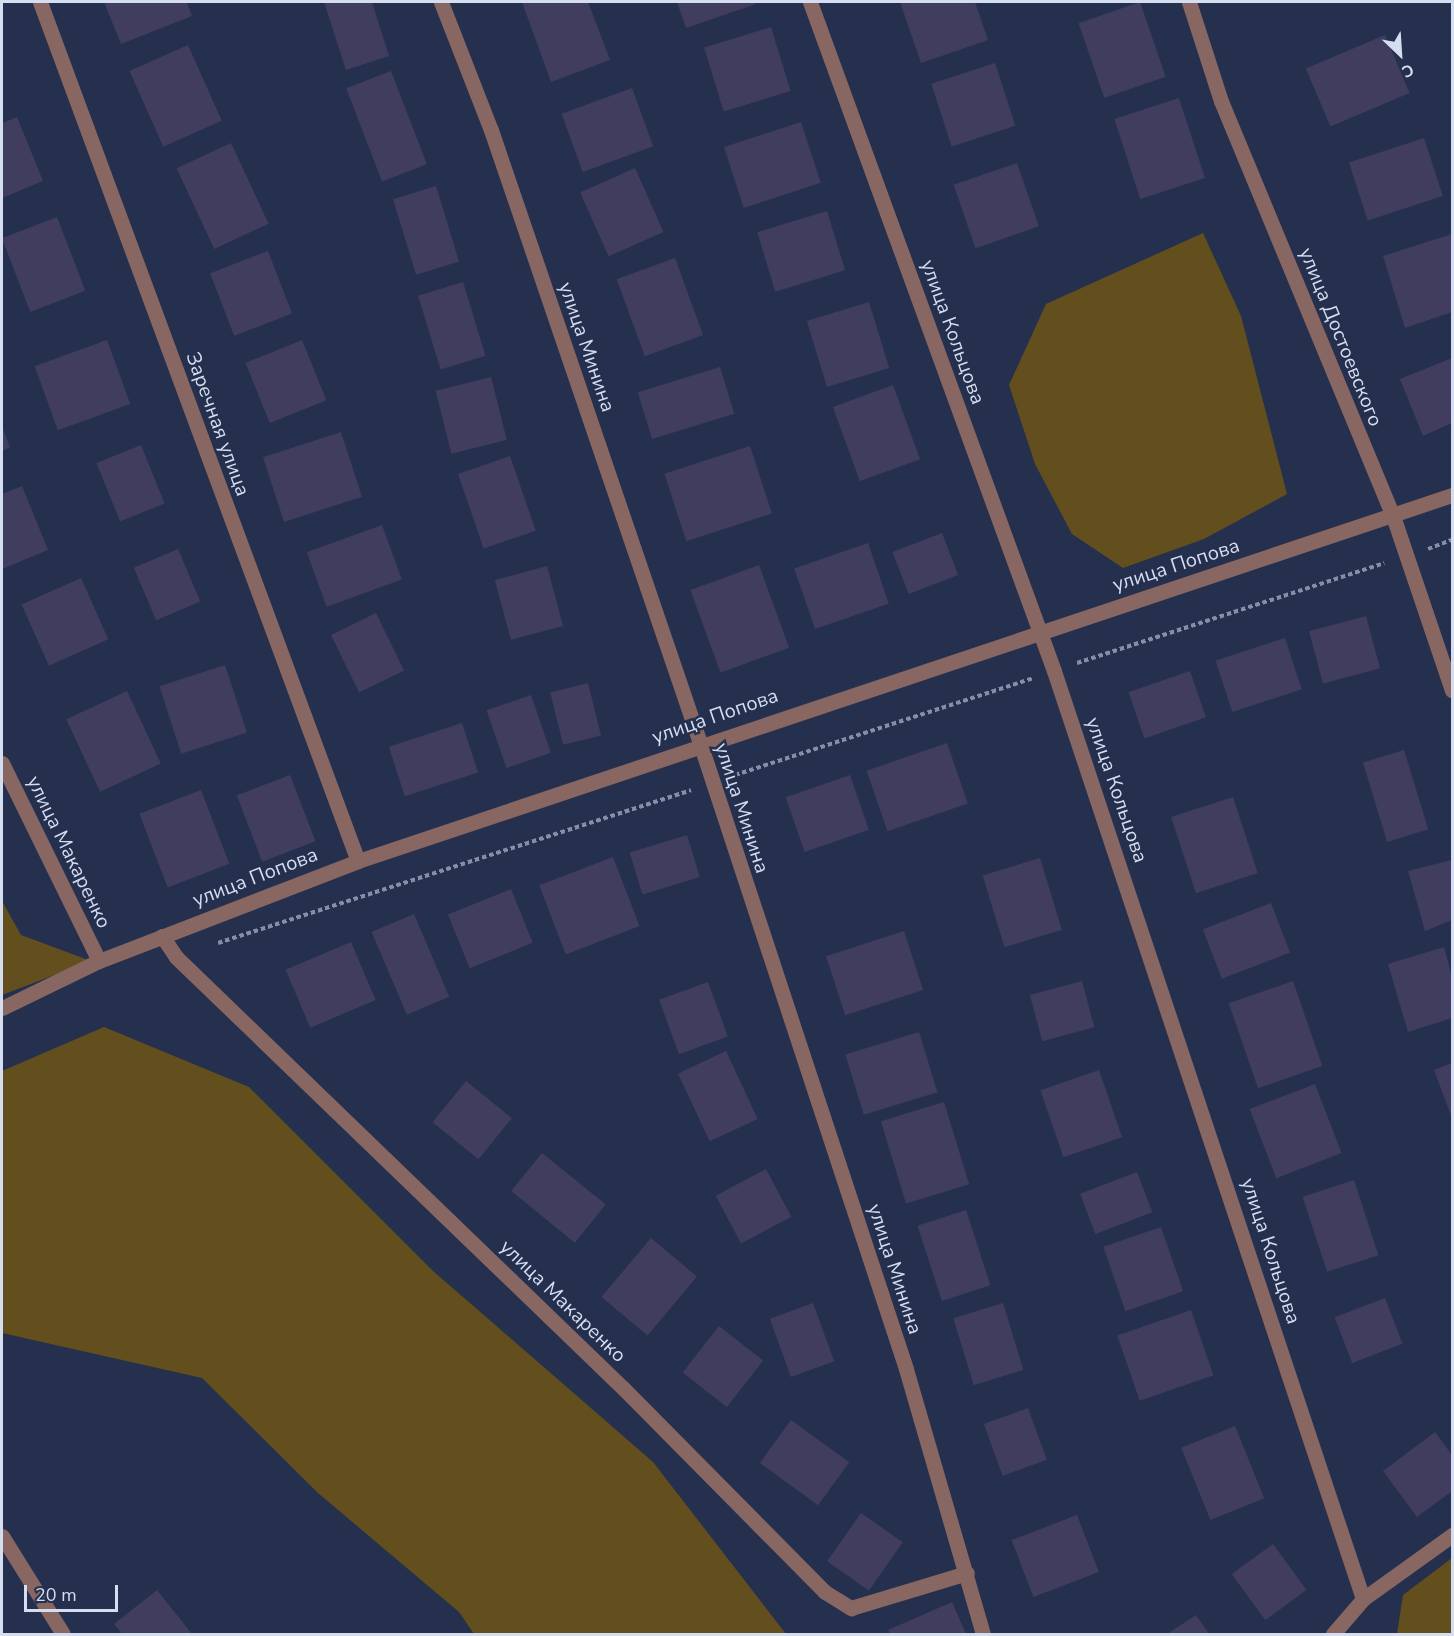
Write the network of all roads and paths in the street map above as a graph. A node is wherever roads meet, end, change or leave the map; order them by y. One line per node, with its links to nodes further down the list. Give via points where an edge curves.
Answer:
1 (40, 2): 15 (street, Заречная улица)
2 (441, 2): 12 (street, улица Минина, via 491,130)
3 (810, 2): 9 (street, улица Кольцова)
4 (1189, 2): 6 (street, улица Достоевского, via 1221,101)
5 (1452, 495): 6 (street, улица Попова)
6 (1392, 516): 8 (street, улица Достоевского); 9 (street, улица Попова)
7 (1452, 540): 8 (path)
8 (1406, 556): 10 (path); 11 (street, улица Достоевского)
9 (1040, 631): 10 (street, улица Кольцова); 12 (street, улица Попова)
10 (1054, 670): 14 (path); 23 (street, улица Кольцова)
11 (1452, 690)
12 (700, 743): 14 (street, улица Минина); 15 (street, улица Попова)
13 (2, 763): 18 (street, улица Макаренко)
14 (711, 783): 17 (path); 22 (street, улица Минина, via 906,1368)
15 (358, 861): 16 (street, улица Попова)
16 (162, 936): 17 (street, улица Макаренко); 18 (street, улица Попова)
17 (176, 957): 22 (street, улица Макаренко, via 614,1379 825,1592 851,1608)
18 (99, 961): 19 (street, улица Попова)
19 (2, 1008)
20 (1452, 1535): 23 (street)
21 (2, 1536): 24 (street)
22 (967, 1574): 25 (street, улица Минина)
23 (1363, 1599): 26 (street)
24 (63, 1635)
25 (983, 1635)
26 (1333, 1635)

